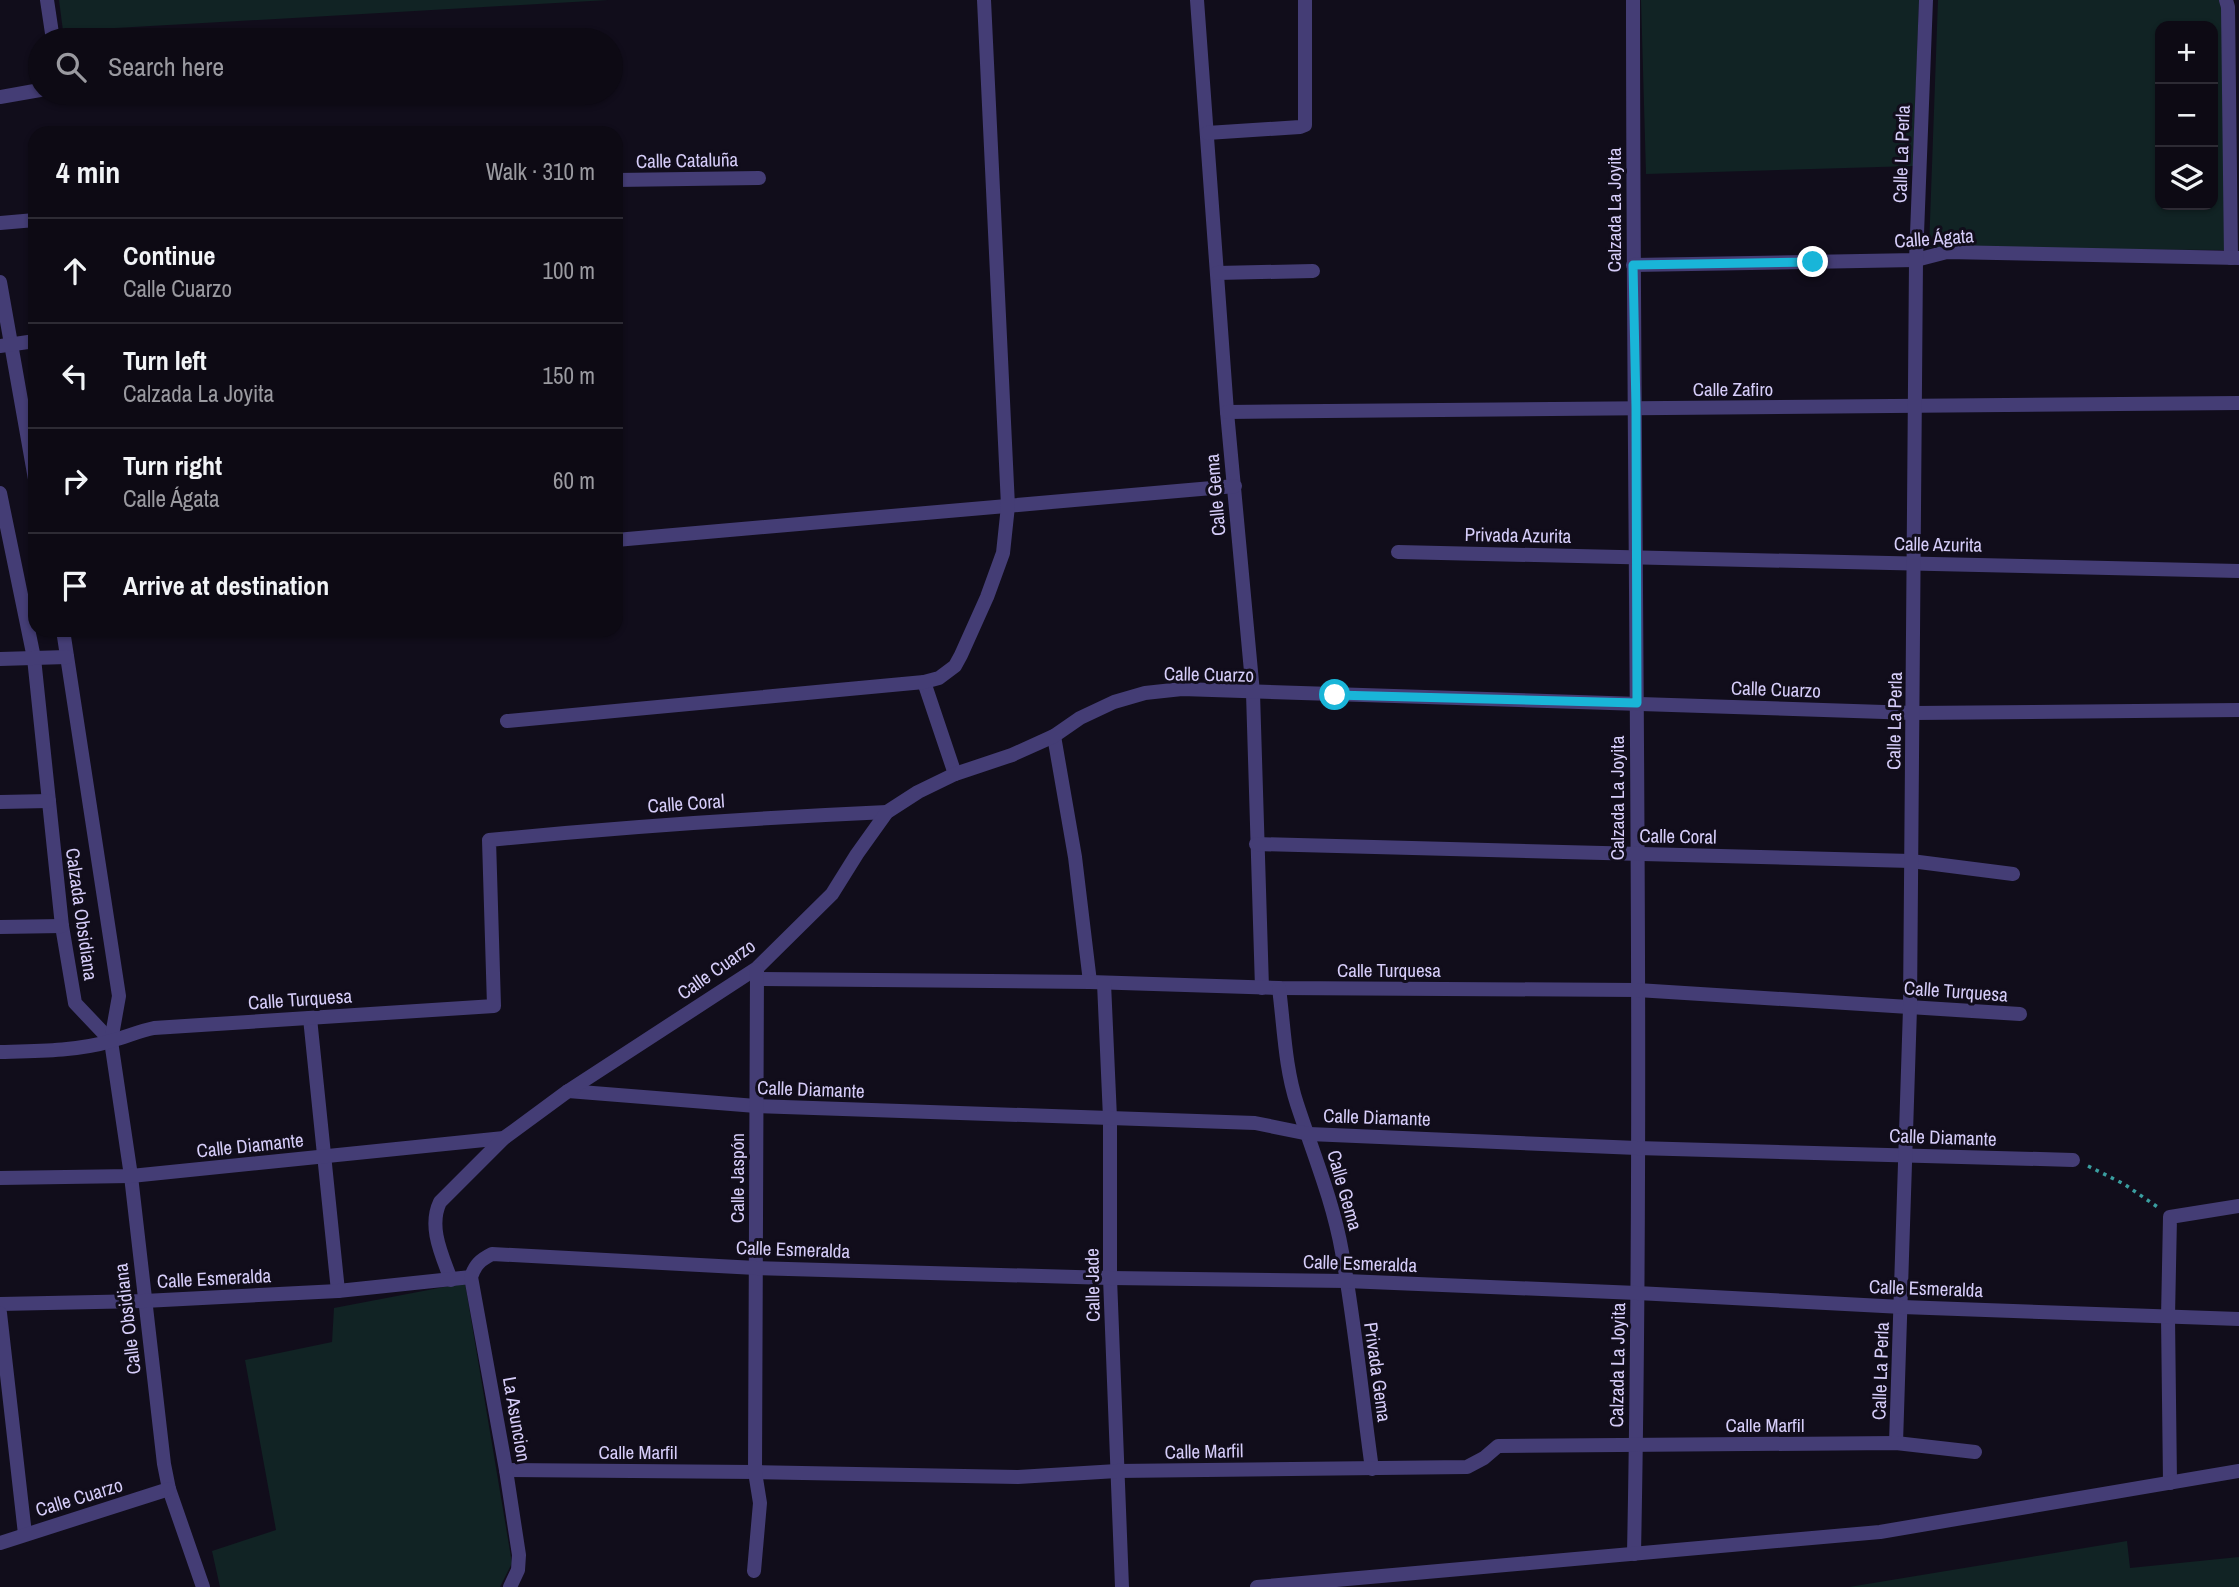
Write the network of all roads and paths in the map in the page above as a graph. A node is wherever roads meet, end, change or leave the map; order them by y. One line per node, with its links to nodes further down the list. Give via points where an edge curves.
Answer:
1 (47, 0): 8 (street)
2 (984, 0): 31 (street)
3 (1197, 0): 11 (street, Calle Gema)
4 (1305, 0): 11 (street, via 1305,125)
5 (1633, 0): 18 (street, Calzada La Joyita)
6 (1926, 0): 17 (street, Calle La Perla)
7 (2226, 0): 16 (street)
8 (51, 28)
9 (28, 92): 10 (street)
10 (0, 97)
11 (1207, 134): 20 (street, Calle Gema)
12 (759, 178): 13 (street, Calle Cataluña)
13 (623, 180)
14 (28, 221): 15 (street)
15 (0, 223)
16 (2235, 258): 17 (street, Calle Ágata, via 1947,252)
17 (1916, 260): 18 (street, Calle Ágata); 25 (street, Calle La Perla)
18 (1633, 265): 26 (street, Calzada La Joyita)
19 (1313, 271): 20 (street)
20 (1217, 273): 27 (street, Calle Gema)
21 (0, 282): 23 (street)
22 (28, 342): 23 (street)
23 (6, 345): 28 (street)
24 (2239, 403): 25 (street, Calle Zafiro)
25 (1915, 407): 26 (street, Calle Zafiro); 36 (street, Calle La Perla)
26 (1636, 408): 27 (street, Calle Zafiro); 35 (street, Calzada La Joyita)
27 (1227, 412): 29 (street, Calle Gema)
28 (28, 443)
29 (1235, 486): 31 (street); 45 (street, Calle Gema)
30 (0, 493): 32 (street, Calzada Obsidiana)
31 (1008, 506): 33 (street); 44 (street, via 1003,553 961,655 939,678)
32 (2, 516): 38 (street, Calzada Obsidiana)
33 (623, 540)
34 (1398, 552): 35 (street, Privada Azurita)
35 (1637, 556): 36 (street, Calle Azurita); 46 (street, Calzada La Joyita)
36 (1914, 563): 37 (street, Calle Azurita); 48 (street, Calle La Perla)
37 (2239, 571)
38 (28, 631)
39 (29, 637): 42 (street, Calzada Obsidiana)
40 (64, 637): 41 (street, Calzada Obsidiana)
41 (67, 657): 42 (street); 70 (street, Calzada Obsidiana, via 119,996)
42 (34, 658): 43 (street); 52 (street, Calzada Obsidiana)
43 (0, 659)
44 (924, 682): 49 (street); 51 (street)
45 (1253, 693): 46 (street, Calle Cuarzo); 50 (street, Calle Cuarzo, via 1182,689 1145,693 1103,707); 55 (street, Calle Gema)
46 (1637, 703): 48 (street, Calle Cuarzo); 56 (street, Calzada La Joyita)
47 (2239, 710): 48 (street, Calle Cuarzo)
48 (1914, 713): 57 (street, Calle La Perla)
49 (507, 721)
50 (1054, 736): 51 (street, Calle Cuarzo); 62 (street, Calle Jade)
51 (955, 775): 54 (street, Calle Cuarzo)
52 (49, 801): 53 (street); 59 (street, Calzada Obsidiana)
53 (0, 802)
54 (887, 812): 61 (street, Calle Cuarzo, via 832,894); 66 (street, Calle Coral, via 489,840)
55 (1256, 844): 56 (street, Calle Coral); 63 (street, Calle Gema)
56 (1637, 854): 57 (street, Calle Coral); 65 (street, Calzada La Joyita)
57 (1911, 861): 58 (street, Calle Coral); 67 (street, Calle La Perla)
58 (2013, 874)
59 (62, 926): 60 (street); 70 (street, Calzada Obsidiana, via 75,1003)
60 (0, 927)
61 (757, 974): 62 (street, Calle Turquesa); 72 (street, Calle Cuarzo); 73 (street, Calle Jaspón)
62 (1097, 982): 63 (street, Calle Turquesa); 74 (street, Calle Jade)
63 (1262, 988): 64 (street, Calle Turquesa)
64 (1279, 988): 65 (street, Calle Turquesa); 75 (street, Calle Gema, via 1290,1073)
65 (1637, 990): 67 (street, Calle Turquesa); 77 (street, Calzada La Joyita)
66 (494, 1006): 69 (street, Calle Turquesa)
67 (1910, 1008): 68 (street, Calle Turquesa); 78 (street, Calle La Perla)
68 (2020, 1014)
69 (310, 1017): 70 (street, Calle Turquesa, via 154,1028); 79 (street)
70 (111, 1041): 71 (street, Calle Turquesa); 81 (street, Calle Obsidiana)
71 (0, 1052)
72 (568, 1091): 73 (street, Calle Diamante); 76 (street, Calle Cuarzo)
73 (756, 1106): 74 (street, Calle Diamante); 85 (street, Calle Jaspón)
74 (1110, 1118): 75 (street, Calle Diamante, via 1255,1123); 87 (street, Calle Jade)
75 (1309, 1134): 77 (street, Calle Diamante); 89 (street, Calle Gema, via 1333,1213)
76 (504, 1138): 79 (street, Calle Diamante); 88 (street, Calle Cuarzo, via 440,1202 433,1215)
77 (1637, 1148): 78 (street, Calle Diamante); 91 (street, Calzada La Joyita)
78 (1907, 1155): 80 (street, Calle Diamante); 94 (street, Calle La Perla)
79 (325, 1157): 81 (street, Calle Diamante); 90 (street)
80 (2073, 1160): 84 (path, via 2124,1184)
81 (131, 1176): 82 (street, Calle Diamante); 92 (street, Calle Obsidiana)
82 (0, 1178)
83 (2239, 1206): 84 (street)
84 (2170, 1216): 96 (street)
85 (756, 1268): 86 (street, Calle Esmeralda, via 492,1254 480,1260); 87 (street, Calle Esmeralda); 105 (street, Calle Jaspón)
86 (471, 1278): 88 (street, Calle Esmeralda); 102 (street, La Asuncion)
87 (1110, 1278): 89 (street, Calle Esmeralda); 103 (street, Calle Jade)
88 (451, 1280): 90 (street, Calle Esmeralda)
89 (1346, 1281): 91 (street, Calle Esmeralda); 101 (street, Privada Gema)
90 (338, 1292): 92 (street, Calle Esmeralda)
91 (1637, 1293): 94 (street, Calle Esmeralda); 99 (street, Calzada La Joyita)
92 (144, 1301): 93 (street, Calle Esmeralda); 107 (street, Calle Obsidiana)
93 (0, 1304)
94 (1902, 1307): 96 (street, Calle Esmeralda); 98 (street, Calle La Perla)
95 (0, 1313): 108 (street)
96 (2168, 1317): 97 (street, Calle Esmeralda); 106 (street)
97 (2239, 1319)
98 (1896, 1443): 99 (street, Calle Marfil); 100 (street, Calle Marfil)
99 (1636, 1445): 101 (street, Calle Marfil, via 1498,1446 1467,1467); 110 (street, Calzada La Joyita)
100 (1975, 1452)
101 (1372, 1469): 103 (street, Calle Marfil)
102 (506, 1470): 105 (street, Calle Marfil); 113 (street, La Asuncion, via 519,1555)
103 (1117, 1471): 105 (street, Calle Marfil, via 1018,1477); 114 (street, Calle Jade)
104 (2239, 1471): 106 (street)
105 (755, 1472): 111 (street, Calle Jaspón, via 760,1503)
106 (2170, 1483): 110 (street, via 1880,1532)
107 (169, 1489): 108 (street, Calle Cuarzo); 112 (street, Calle Obsidiana)
108 (25, 1534): 109 (street, Calle Cuarzo)
109 (0, 1543)
110 (1634, 1554): 115 (street)
111 (754, 1571)
112 (203, 1587)
113 (510, 1587)
114 (1122, 1587)
115 (1258, 1587)

